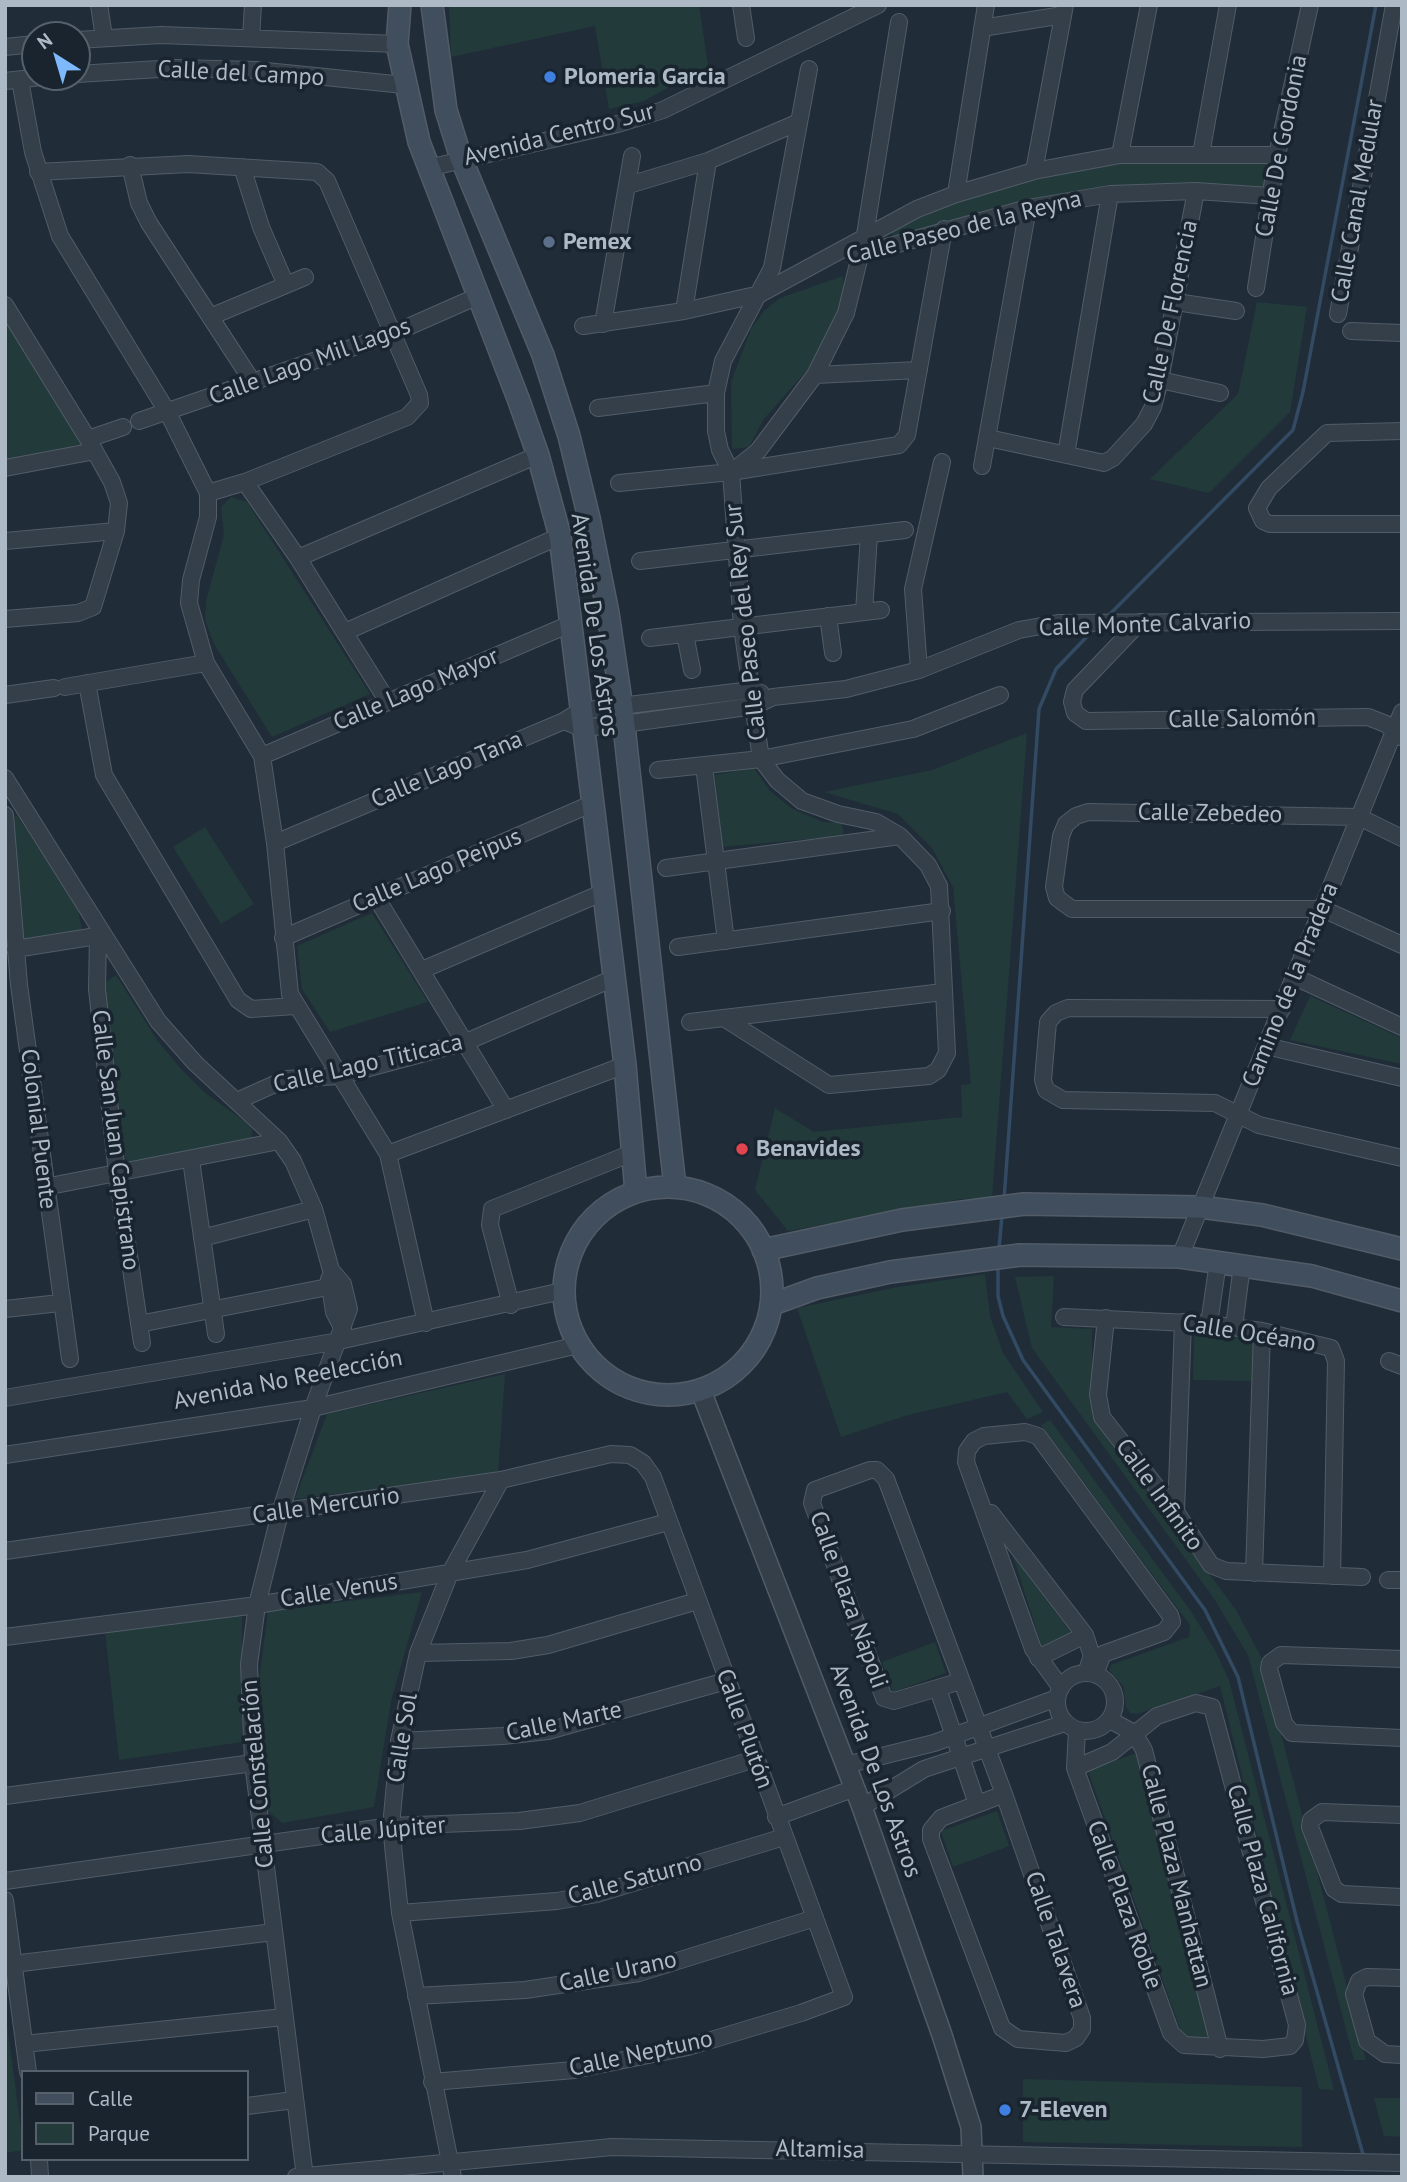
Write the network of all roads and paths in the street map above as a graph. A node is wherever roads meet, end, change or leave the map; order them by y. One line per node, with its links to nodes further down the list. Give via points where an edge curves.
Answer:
1 (99, 5): 15 (street)
2 (253, 5): 17 (street)
3 (400, 5): 19 (main road, Avenida De Los Astros)
4 (432, 5): 29 (main road, Avenida De Los Astros, via 444,102)
5 (878, 5): 29 (street, Avenida Centro Sur, via 663,110)
6 (986, 5): 14 (street)
7 (1149, 5): 26 (street)
8 (1228, 5): 25 (street)
9 (1310, 5): 27 (street, Calle De Gordonia)
10 (1394, 5): 55 (street, Calle Canal Medular)
11 (742, 6): 18 (street)
12 (1064, 10): 14 (street); 34 (street)
13 (899, 22): 43 (street)
14 (982, 28): 38 (street)
15 (104, 37): 16 (street, Calle del Campo); 17 (street, Calle del Campo)
16 (91, 38)
17 (251, 38): 19 (street, Calle del Campo)
18 (746, 38)
19 (397, 44): 23 (main road, Avenida De Los Astros)
20 (809, 69): 24 (street, Calle Paseo del Rey Sur)
21 (91, 73): 23 (street, Calle del Campo, via 176,68 256,70)
22 (12, 81): 35 (street)
23 (404, 85): 33 (main road, Avenida De Los Astros)
24 (799, 122): 30 (street); 49 (street, Calle Paseo del Rey Sur, via 772,268)
25 (1201, 154): 26 (street, Calle Paseo de la Reyna); 27 (street, Calle Paseo de la Reyna)
26 (1120, 155): 34 (street, Calle Paseo de la Reyna)
27 (1278, 155): 40 (street, Calle De Gordonia)
28 (632, 156): 36 (street)
29 (461, 158): 33 (street, Avenida Centro Sur); 114 (main road, Avenida De Los Astros, via 543,355 569,436 608,613)
30 (708, 161): 36 (street); 53 (street)
31 (130, 165): 32 (street); 35 (street); 56 (street, via 149,223)
32 (242, 167): 47 (street); 61 (street, via 317,172 327,181)
33 (428, 168): 50 (main road, Avenida De Los Astros)
34 (1034, 171): 38 (street, Calle Paseo de la Reyna)
35 (38, 172): 69 (street, via 60,236)
36 (629, 186): 57 (street)
37 (1196, 191): 39 (street, Calle Paseo de la Reyna); 40 (street, Calle Paseo de la Reyna); 51 (street, Calle De Florencia)
38 (956, 194): 43 (street, Calle Paseo de la Reyna)
39 (1110, 194): 41 (street, Calle Paseo de la Reyna); 76 (street)
40 (1270, 196): 48 (street, Calle De Gordonia)
41 (1028, 208): 42 (street, Calle Paseo de la Reyna); 73 (street)
42 (943, 229): 44 (street, Calle Paseo de la Reyna); 62 (street)
43 (866, 235): 44 (street); 45 (street, Calle Paseo de la Reyna)
44 (862, 254): 45 (street, Calle Paseo de la Reyna); 63 (street, via 846,313)
45 (825, 260): 49 (street, Calle Paseo de la Reyna)
46 (305, 277): 47 (street)
47 (286, 285): 56 (street)
48 (1256, 288)
49 (760, 294): 53 (street, Calle Paseo de la Reyna); 66 (street, Calle Paseo del Rey Sur, via 723,361)
50 (478, 296): 61 (street, Calle Lago Mil Lagos); 75 (main road, Avenida De Los Astros)
51 (1176, 302): 54 (street); 64 (street, Calle De Florencia)
52 (5, 305): 74 (street)
53 (684, 310): 57 (street, Calle Paseo de la Reyna)
54 (1236, 312)
55 (1338, 314)
56 (210, 317): 65 (street)
57 (603, 324): 58 (street, Calle Paseo de la Reyna)
58 (583, 326)
59 (1351, 331): 60 (street)
60 (1402, 333)
61 (392, 334): 65 (street, Calle Lago Mil Lagos); 81 (street, via 419,395 416,411)
62 (919, 370): 63 (street); 80 (street, via 907,435 899,445)
63 (815, 375): 80 (street, via 758,451)
64 (1160, 380): 67 (street); 76 (street, Calle De Florencia, via 1150,416 1113,458 1100,463)
65 (254, 384): 69 (street, Calle Lago Mil Lagos)
66 (716, 393): 68 (street); 80 (street, Calle Paseo del Rey Sur, via 716,431)
67 (1220, 393)
68 (598, 408)
69 (168, 413): 70 (street, Calle Lago Mil Lagos); 83 (street)
70 (139, 421)
71 (123, 427): 74 (street)
72 (1402, 431): 84 (street, via 1336,431 1318,440 1259,500 1258,514 1270,524)
73 (988, 438): 76 (street, Calle De Florencia); 78 (street)
74 (91, 445): 79 (street); 86 (street, via 112,482 118,503)
75 (538, 455): 88 (main road, Avenida De Los Astros); 91 (street)
76 (1066, 455)
77 (942, 462): 107 (street, via 913,589)
78 (982, 466)
79 (5, 468)
80 (731, 472): 82 (street); 90 (street, Calle Paseo del Rey Sur)
81 (245, 482): 83 (street); 91 (street)
82 (619, 483)
83 (208, 493): 105 (street, via 208,517 191,580 190,603)
84 (1402, 524)
85 (905, 530): 87 (street)
86 (116, 531): 89 (street); 96 (street, via 93,607 78,613)
87 (869, 535): 90 (street); 94 (street)
88 (560, 536): 99 (main road, Avenida De Los Astros); 101 (street)
89 (5, 541)
90 (735, 550): 92 (street); 100 (street, Calle Paseo del Rey Sur)
91 (299, 558): 101 (street)
92 (640, 561)
93 (881, 610): 94 (street)
94 (864, 612): 95 (street)
95 (828, 616): 100 (street); 104 (street)
96 (5, 619)
97 (1402, 621): 98 (street, Calle Monte Calvario)
98 (1140, 622): 107 (street, Calle Monte Calvario, via 1058,622 1019,630); 116 (street, Calle Salomón, via 1075,690 1075,713 1086,721 1368,717)
99 (570, 624): 112 (street, Calle Lago Mayor); 115 (main road, Avenida De Los Astros)
100 (742, 627): 102 (street); 111 (street, Calle Paseo del Rey Sur)
101 (345, 632): 112 (street)
102 (685, 634): 103 (street); 106 (street)
103 (650, 638)
104 (833, 653)
105 (206, 663): 108 (street); 117 (street)
106 (692, 670)
107 (919, 670): 111 (street, Calle Monte Calvario, via 846,689)
108 (87, 683): 109 (street); 146 (street, via 104,775 238,1000 251,1009)
109 (5, 695)
110 (1000, 695): 118 (street, via 930,725)
111 (753, 698): 114 (street, Calle Monte Calvario); 118 (street, Calle Paseo del Rey Sur)
112 (388, 702): 117 (street, Calle Lago Mayor)
113 (1402, 712): 116 (street, Camino de la Pradera)
114 (623, 716): 115 (street, Calle Lago Tana); 166 (main road, Avenida De Los Astros)
115 (575, 720): 122 (main road, Avenida De Los Astros); 127 (street, Calle Lago Tana)
116 (1398, 735): 124 (street, Camino de la Pradera)
117 (261, 756): 127 (street)
118 (761, 759): 119 (street); 125 (street, Calle Paseo del Rey Sur, via 777,780 803,801 876,822)
119 (704, 766): 120 (street); 128 (street)
120 (657, 770)
121 (5, 778): 135 (street)
122 (591, 804): 130 (main road, Avenida De Los Astros); 131 (street, Calle Lago Peipus)
123 (5, 815): 132 (street, Colonial Puente)
124 (1359, 817): 126 (street); 133 (street, Camino de la Pradera); 133 (street, Calle Zebedeo, via 1088,812 1066,824 1061,836 1054,887 1063,905 1072,909)
125 (900, 836): 128 (street); 134 (street, Calle Paseo del Rey Sur, via 928,864 939,886)
126 (1402, 838)
127 (275, 843): 136 (street)
128 (717, 860): 129 (street); 137 (street)
129 (666, 868)
130 (604, 891): 141 (street); 143 (main road, Avenida De Los Astros)
131 (376, 897): 136 (street, Calle Lago Peipus); 141 (street)
132 (8, 908): 140 (street, Colonial Puente)
133 (1323, 909): 138 (street); 142 (street, Camino de la Pradera)
134 (942, 911): 137 (street); 145 (street, Calle Paseo del Rey Sur)
135 (101, 936): 140 (street); 156 (street, via 170,1036); 164 (street, Calle San Juan Capistrano, via 97,989)
136 (283, 938): 146 (street, via 287,981)
137 (726, 941): 139 (street)
138 (1402, 945)
139 (678, 947)
140 (15, 949): 144 (street, Colonial Puente)
141 (422, 970): 151 (street)
142 (1295, 977): 147 (street, Camino de la Pradera); 150 (street)
143 (614, 978): 151 (street, Calle Lago Titicaca); 153 (main road, Avenida De Los Astros)
144 (12, 986): 165 (street, Colonial Puente)
145 (943, 992): 148 (street); 148 (street, Calle Paseo del Rey Sur, via 947,1053 929,1076 829,1086)
146 (295, 1006): 154 (street)
147 (1282, 1009): 152 (street, Camino de la Pradera); 158 (street, via 1068,1008 1048,1022 1043,1080 1053,1096 1063,1100 1204,1101)
148 (727, 1020): 149 (street)
149 (690, 1022)
150 (1402, 1027)
151 (466, 1042): 154 (street, Calle Lago Titicaca); 157 (street)
152 (1266, 1046): 155 (street); 158 (street, Camino de la Pradera)
153 (625, 1065): 157 (street); 160 (main road, Avenida De Los Astros)
154 (339, 1076): 156 (street, Calle Lago Titicaca, via 286,1079); 161 (street)
155 (1402, 1078)
156 (237, 1101): 159 (street)
157 (506, 1110): 161 (street)
158 (1237, 1114): 162 (street, via 1259,1125); 168 (street, Camino de la Pradera)
159 (279, 1141): 163 (street); 169 (street)
160 (632, 1153): 167 (main road, Avenida De Los Astros); 180 (street, via 492,1209 490,1226)
161 (388, 1154): 187 (street)
162 (1402, 1158)
163 (191, 1160): 164 (street); 170 (street)
164 (117, 1174): 165 (street); 188 (street, Calle San Juan Capistrano)
165 (45, 1187): 179 (street, Colonial Puente)
166 (675, 1188): 167 (main road); 171 (main road, via 702,1194 727,1207 748,1226)
167 (636, 1192): 177 (main road, via 607,1208 583,1231 568,1262)
168 (1200, 1207): 171 (main road, via 1024,1204 902,1220); 172 (main road, via 1262,1215); 173 (street, Camino de la Pradera)
169 (314, 1209): 170 (street); 176 (street)
170 (202, 1238): 183 (street)
171 (763, 1250): 181 (main road, via 771,1276)
172 (1402, 1250)
173 (1180, 1257): 174 (main road); 181 (main road, via 1020,1255 890,1272 817,1288)
174 (1218, 1262): 175 (main road); 189 (street)
175 (1242, 1265): 178 (main road, via 1312,1276); 190 (street)
176 (335, 1286): 183 (street); 193 (street, Calle Constelación, via 349,1308)
177 (562, 1291): 180 (street, Avenida No Reelección); 195 (main road, via 563,1309)
178 (1402, 1301)
179 (60, 1303): 182 (street); 196 (street, Colonial Puente)
180 (511, 1304): 187 (street, Avenida No Reelección)
181 (772, 1304): 197 (main road, via 765,1334 749,1358 726,1379)
182 (5, 1309)
183 (213, 1311): 188 (street); 192 (street)
184 (1064, 1317): 185 (street, Calle Océano)
185 (1106, 1318): 186 (street, Calle Océano); 204 (street, Calle Infinito, via 1099,1408)
186 (1183, 1322): 189 (street, Calle Océano); 204 (street)
187 (426, 1323): 193 (street, Avenida No Reelección)
188 (139, 1324): 194 (street, Calle San Juan Capistrano)
189 (1209, 1324): 190 (street, Calle Océano)
190 (1234, 1327): 191 (street, Calle Océano)
191 (1262, 1331): 209 (street); 210 (street, Calle Océano, via 1324,1344 1335,1354)
192 (216, 1334)
193 (341, 1335): 198 (street, Avenida No Reelección); 199 (street, Calle Constelación)
194 (142, 1343)
195 (578, 1345): 197 (main road, via 609,1376 639,1391 669,1395); 199 (street, Avenida No Reelección)
196 (70, 1359)
197 (701, 1391): 235 (street, Avenida De Los Astros)
198 (5, 1398)
199 (313, 1408): 200 (street, Avenida No Reelección); 205 (street, Calle Constelación)
200 (5, 1455)
201 (643, 1463): 202 (street, Calle Mercurio, via 630,1455 611,1454); 206 (street, Calle Plutón, via 653,1477)
202 (501, 1480): 205 (street, Calle Mercurio); 208 (street, Calle Sol)
203 (981, 1500): 214 (street); 217 (street); 219 (street, via 966,1462 974,1441 984,1436 1032,1433 1172,1622 1164,1632 1107,1651)
204 (1176, 1512): 209 (street, Calle Infinito, via 1211,1565)
205 (280, 1513): 207 (street, Calle Mercurio); 213 (street, Calle Constelación)
206 (668, 1522): 208 (street, Calle Venus, via 555,1555); 212 (street, Calle Plutón)
207 (5, 1550)
208 (450, 1573): 213 (street, Calle Venus); 216 (street, Calle Sol)
209 (1254, 1573): 210 (street, Calle Infinito)
210 (1332, 1576): 211 (street, Calle Infinito)
211 (1362, 1577)
212 (697, 1601): 216 (street, via 548,1645 511,1651); 220 (street, Calle Plutón)
213 (257, 1605): 215 (street, Calle Venus); 234 (street, Calle Constelación, via 248,1664)
214 (1085, 1635): 217 (street); 219 (street)
215 (5, 1637)
216 (418, 1653): 230 (street, Calle Sol)
217 (1038, 1658): 223 (street)
218 (1402, 1659): 229 (street, via 1281,1655 1270,1662 1284,1723 1292,1732)
219 (1090, 1673): 223 (street, via 1067,1680); 224 (street, via 1103,1678 1115,1693)
220 (726, 1681): 230 (street, Calle Marte, via 548,1731); 233 (street, Calle Plutón)
221 (961, 1681): 222 (street, Calle Plaza Nápoli); 222 (street, Calle Plaza Nápoli, via 882,1473 870,1469 822,1485 815,1490 812,1503 880,1693 894,1701); 226 (street, Calle Plaza Nápoli)
222 (938, 1689): 228 (street)
223 (1059, 1693): 225 (street, via 1058,1708); 226 (street)
224 (1110, 1720): 225 (street, via 1096,1730); 227 (street, Calle Plaza Manhattan)
225 (1071, 1726): 231 (street); 236 (street, Calle Plaza Roble)
226 (979, 1728): 228 (street); 231 (street, Calle Talavera)
227 (1133, 1733): 236 (street, via 1112,1752); 260 (street, Calle Plaza Manhattan, via 1144,1750); 260 (street, Calle Plaza California, via 1157,1716 1196,1703 1205,1703 1216,1714 1298,2031 1284,2048)
228 (956, 1736): 232 (street); 235 (street)
229 (1402, 1738)
230 (399, 1741): 244 (street, Calle Sol)
231 (987, 1749): 232 (street); 238 (street, Calle Talavera)
232 (963, 1757): 240 (street); 241 (street, via 924,1769)
233 (755, 1759): 243 (street, Calle Plutón); 244 (street, Calle Júpiter, via 580,1812 519,1821)
234 (253, 1763): 239 (street); 246 (street, Calle Constelación)
235 (846, 1765): 237 (street, Avenida De Los Astros)
236 (1074, 1768): 258 (street, Calle Plaza Roble)
237 (855, 1788): 241 (street, Avenida De Los Astros); 243 (street)
238 (1004, 1794): 240 (street, Calle Talavera); 240 (street, Calle Talavera, via 1082,2018 1082,2029 1066,2043 1018,2039 997,2019 931,1839 931,1830 942,1818)
239 (5, 1796)
240 (977, 1804)
241 (862, 1807): 266 (street, Avenida De Los Astros, via 966,2105)
242 (1402, 1815): 248 (street, via 1322,1812 1315,1815 1310,1827 1334,1889 1342,1894)
243 (776, 1817): 245 (street, Calle Plutón)
244 (391, 1826): 246 (street, Calle Júpiter); 250 (street, Calle Sol)
245 (784, 1837): 250 (street, Calle Saturno, via 597,1895); 251 (street, Calle Plutón)
246 (264, 1843): 247 (street, Calle Júpiter); 252 (street, Calle Constelación)
247 (5, 1881)
248 (1402, 1897)
249 (5, 1900): 253 (street)
250 (400, 1913): 255 (street, Calle Sol)
251 (815, 1918): 255 (street, Calle Urano, via 639,1973 525,1990); 256 (street, Calle Plutón)
252 (274, 1933): 253 (street); 257 (street, Calle Constelación)
253 (13, 1964): 259 (street)
254 (1402, 1978): 261 (street, via 1367,1977 1359,1981 1353,1994 1367,2041 1385,2054)
255 (416, 1996): 263 (street, Calle Sol)
256 (844, 1997): 263 (street, Calle Neptuno, via 663,2053 574,2070)
257 (284, 2017): 259 (street); 264 (street, Calle Constelación)
258 (1177, 2040): 260 (street, Calle Plaza California)
259 (24, 2044): 262 (street)
260 (1220, 2049)
261 (1402, 2055)
262 (27, 2070)
263 (432, 2082): 268 (street, Calle Sol)
264 (294, 2100): 265 (street); 269 (street, Calle Constelación)
265 (248, 2106)
266 (974, 2153): 267 (street, Altamisa); 268 (street, Altamisa, via 612,2147); 270 (street, Avenida De Los Astros)
267 (1402, 2163)
268 (452, 2169): 269 (street, Altamisa)
269 (302, 2176)
270 (973, 2177)

